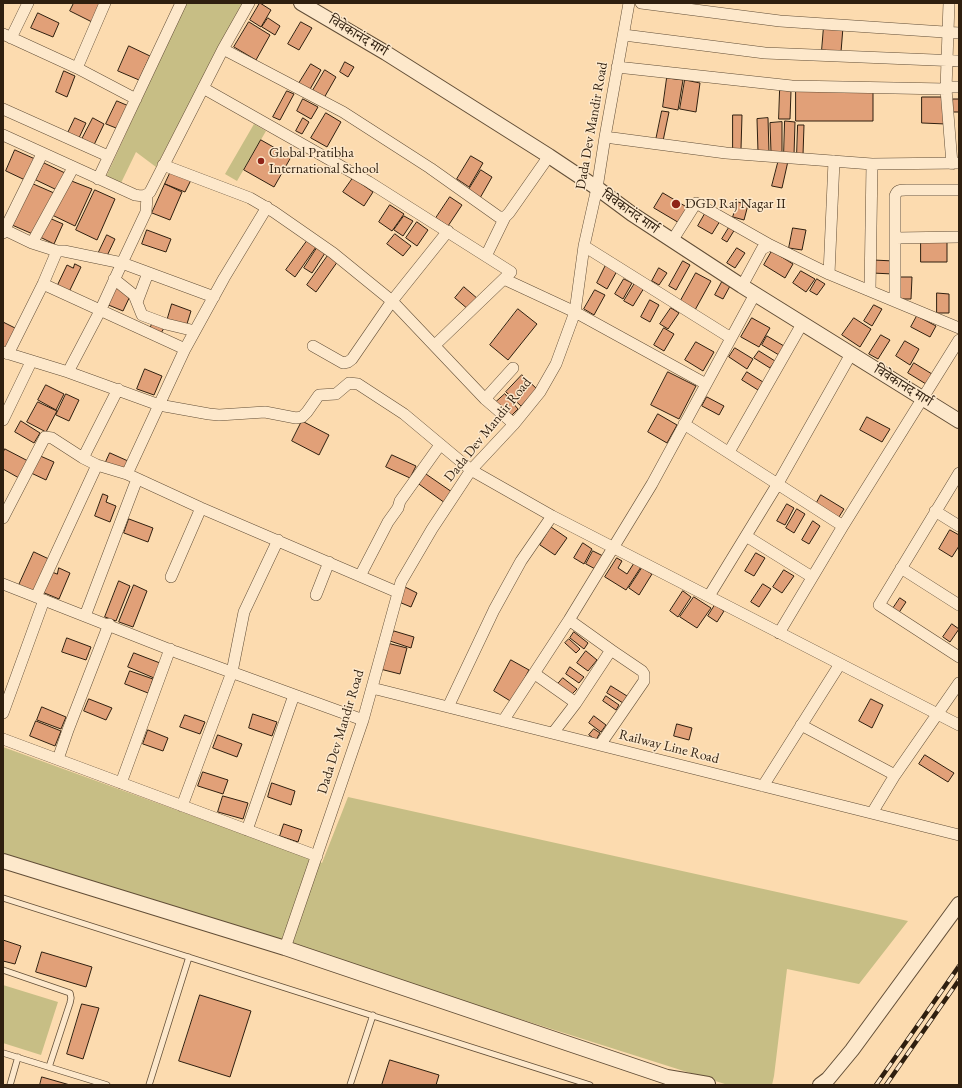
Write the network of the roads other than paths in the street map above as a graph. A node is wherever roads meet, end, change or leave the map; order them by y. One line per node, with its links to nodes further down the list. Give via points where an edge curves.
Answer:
1 (28, 3): 12 (street)
2 (105, 3): 17 (street)
3 (182, 3): 21 (street)
4 (249, 3): 13 (street)
5 (301, 3): 30 (street, विवेकानंद मार्ग, via 386,53)
6 (629, 3): 11 (street, Dada Dev Mandir Road)
7 (641, 3): 9 (street, via 780,21)
8 (949, 3): 9 (street)
9 (947, 32): 10 (street); 14 (street)
10 (959, 33)
11 (624, 35): 14 (street, via 765,53); 16 (street, Dada Dev Mandir Road)
12 (7, 36): 17 (street)
13 (223, 49): 19 (street); 41 (street, via 343,112 430,168 492,213)
14 (946, 60): 15 (street); 20 (street)
15 (959, 61)
16 (617, 67): 20 (street, via 792,86); 26 (street, Dada Dev Mandir Road)
17 (77, 68): 21 (street)
18 (959, 87): 20 (street)
19 (203, 88): 34 (street); 43 (street, via 369,182)
20 (946, 88): 23 (street)
21 (136, 99): 29 (street)
22 (3, 109): 29 (street)
23 (947, 115): 24 (street); 27 (street)
24 (959, 115)
25 (3, 136): 28 (street)
26 (605, 137): 31 (street, via 726,153); 37 (street, Dada Dev Mandir Road)
27 (954, 137): 33 (street)
28 (42, 154): 35 (street); 42 (street)
29 (108, 156): 36 (street)
30 (549, 156): 37 (street, विवेकानंद मार्ग); 41 (street)
31 (834, 161): 32 (street); 54 (street)
32 (872, 164): 33 (street); 59 (street)
33 (955, 164)
34 (163, 166): 39 (street); 40 (street)
35 (73, 168): 36 (street); 47 (street)
36 (98, 179): 39 (street, via 135,195)
37 (597, 188): 46 (street, विवेकानंद मार्ग); 49 (street, Dada Dev Mandir Road)
38 (959, 190): 45 (street, via 896,192)
39 (147, 196): 52 (street, via 146,212)
40 (267, 207): 61 (street); 62 (street, via 333,253)
41 (505, 217): 51 (street)
42 (4, 230): 47 (street)
43 (448, 231): 51 (street); 62 (street)
44 (959, 237): 45 (street)
45 (896, 238): 64 (street)
46 (672, 241): 48 (street, via 696,203); 58 (street, विवेकानंद मार्ग)
47 (32, 243): 50 (street)
48 (770, 245): 54 (street); 58 (street, via 762,249)
49 (584, 246): 66 (street, Dada Dev Mandir Road); 70 (street)
50 (57, 251): 52 (street); 57 (street)
51 (486, 256): 55 (street, via 511,272)
52 (122, 263): 53 (street); 56 (street)
53 (148, 273): 61 (street); 63 (street)
54 (829, 274): 59 (street)
55 (504, 278): 66 (street); 72 (street)
56 (114, 279): 63 (street, via 134,295); 65 (street)
57 (43, 284): 65 (street); 75 (street)
58 (742, 286): 60 (street, विवेकानंद मार्ग)
59 (870, 290): 64 (street)
60 (755, 294): 67 (street, विवेकानंद मार्ग); 70 (street)
61 (214, 297): 69 (street)
62 (392, 301): 72 (street); 73 (street, via 348,362 343,363)
63 (137, 302): 69 (street, via 142,315)
64 (895, 302): 68 (street)
65 (100, 311): 74 (street); 79 (street)
66 (575, 312): 80 (street); 87 (street, Dada Dev Mandir Road, via 556,364 540,392)
67 (802, 324): 76 (street, विवेकानंद मार्ग); 90 (street)
68 (959, 328)
69 (195, 331): 74 (street)
70 (731, 338): 80 (street)
71 (959, 340): 82 (street)
72 (435, 345): 83 (street)
73 (313, 346)
74 (184, 349): 84 (street)
75 (5, 353): 77 (street)
76 (851, 354): 82 (street, विवेकानंद मार्ग); 97 (street)
77 (31, 362): 79 (street); 85 (street)
78 (513, 368): 83 (street)
79 (68, 372): 81 (street)
80 (706, 384): 88 (street)
81 (118, 389): 84 (street); 91 (street)
82 (922, 398): 86 (street, विवेकानंद मार्ग); 102 (street)
83 (486, 399): 87 (street)
84 (159, 405): 89 (street, via 219,415 260,412 296,418 307,412 319,395 336,394 346,385 353,383 404,414); 95 (street)
85 (3, 420)
86 (959, 421)
87 (514, 424): 93 (street, Dada Dev Mandir Road)
88 (684, 424): 90 (street); 106 (street)
89 (440, 445): 93 (street); 109 (street, via 400,501)
90 (729, 452): 97 (street)
91 (83, 458): 92 (street); 101 (street, via 52,438 45,437)
92 (97, 465): 95 (street); 116 (street)
93 (471, 470): 100 (street); 113 (street, Dada Dev Mandir Road, via 432,529)
94 (959, 473): 99 (street)
95 (127, 474): 96 (street)
96 (137, 479): 98 (street); 118 (street)
97 (777, 484): 102 (street); 104 (street)
98 (201, 508): 105 (street); 110 (street)
99 (935, 511): 103 (street); 108 (street)
100 (552, 516): 106 (street); 132 (street, via 521,561 494,610)
101 (3, 518)
102 (843, 526): 111 (street)
103 (959, 526)
104 (746, 536): 111 (street); 115 (street)
105 (278, 540): 107 (street); 126 (street, via 244,612)
106 (614, 548): 115 (street); 119 (street)
107 (329, 562): 109 (street); 114 (street)
108 (901, 568): 117 (street); 124 (street, via 879,605)
109 (360, 576): 113 (street)
110 (171, 577)
111 (812, 577): 121 (street)
112 (3, 584): 116 (street)
113 (397, 592): 129 (street, Dada Dev Mandir Road)
114 (316, 595)
115 (709, 596): 121 (street)
116 (40, 598): 118 (street); 133 (street)
117 (959, 605)
118 (85, 616): 120 (street)
119 (570, 620): 123 (street); 127 (street)
120 (109, 624): 122 (street); 142 (street)
121 (779, 633): 125 (street)
122 (170, 649): 126 (street); 144 (street)
123 (611, 650): 131 (street); 141 (street, via 642,671 645,677)
124 (959, 657)
125 (840, 664): 134 (street); 137 (street)
126 (232, 672): 130 (street); 146 (street)
127 (535, 674): 131 (street); 136 (street)
128 (959, 684): 134 (street)
129 (372, 688): 132 (street, Railway Line Road); 135 (street, Dada Dev Mandir Road)
130 (294, 695): 135 (street); 148 (street)
131 (576, 703): 139 (street)
132 (448, 707): 136 (street, Railway Line Road)
133 (3, 713)
134 (938, 714): 138 (street); 143 (street)
135 (363, 720): 150 (street, Dada Dev Mandir Road)
136 (503, 721): 139 (street, Railway Line Road)
137 (801, 725): 143 (street); 145 (street)
138 (959, 725)
139 (554, 733): 141 (street, Railway Line Road)
140 (3, 739): 142 (street)
141 (600, 745): 145 (street, Railway Line Road)
142 (58, 759): 144 (street)
143 (895, 775): 147 (street)
144 (121, 783): 146 (street)
145 (763, 786): 147 (street, Railway Line Road)
146 (182, 806): 148 (street)
147 (872, 813): 149 (street, Railway Line Road)
148 (247, 830): 150 (street)
149 (959, 835)
150 (317, 856): 154 (street, Dada Dev Mandir Road)
151 (3, 860): 154 (street)
152 (3, 898): 155 (lane)
153 (959, 904): 169 (street, via 852,1050)
154 (285, 948): 161 (street)
155 (189, 957): 157 (lane); 164 (lane)
156 (3, 970): 160 (lane, via 70,993 70,1003)
157 (373, 1015): 165 (lane); 166 (lane)
158 (3, 1053): 159 (lane)
159 (18, 1057): 160 (lane); 162 (lane)
160 (49, 1067): 163 (lane)
161 (667, 1077): 167 (street); 168 (street)
162 (10, 1085)
163 (107, 1085)
164 (149, 1085)
165 (350, 1085)
166 (590, 1085)
167 (683, 1085)
168 (709, 1085)
169 (820, 1085)

